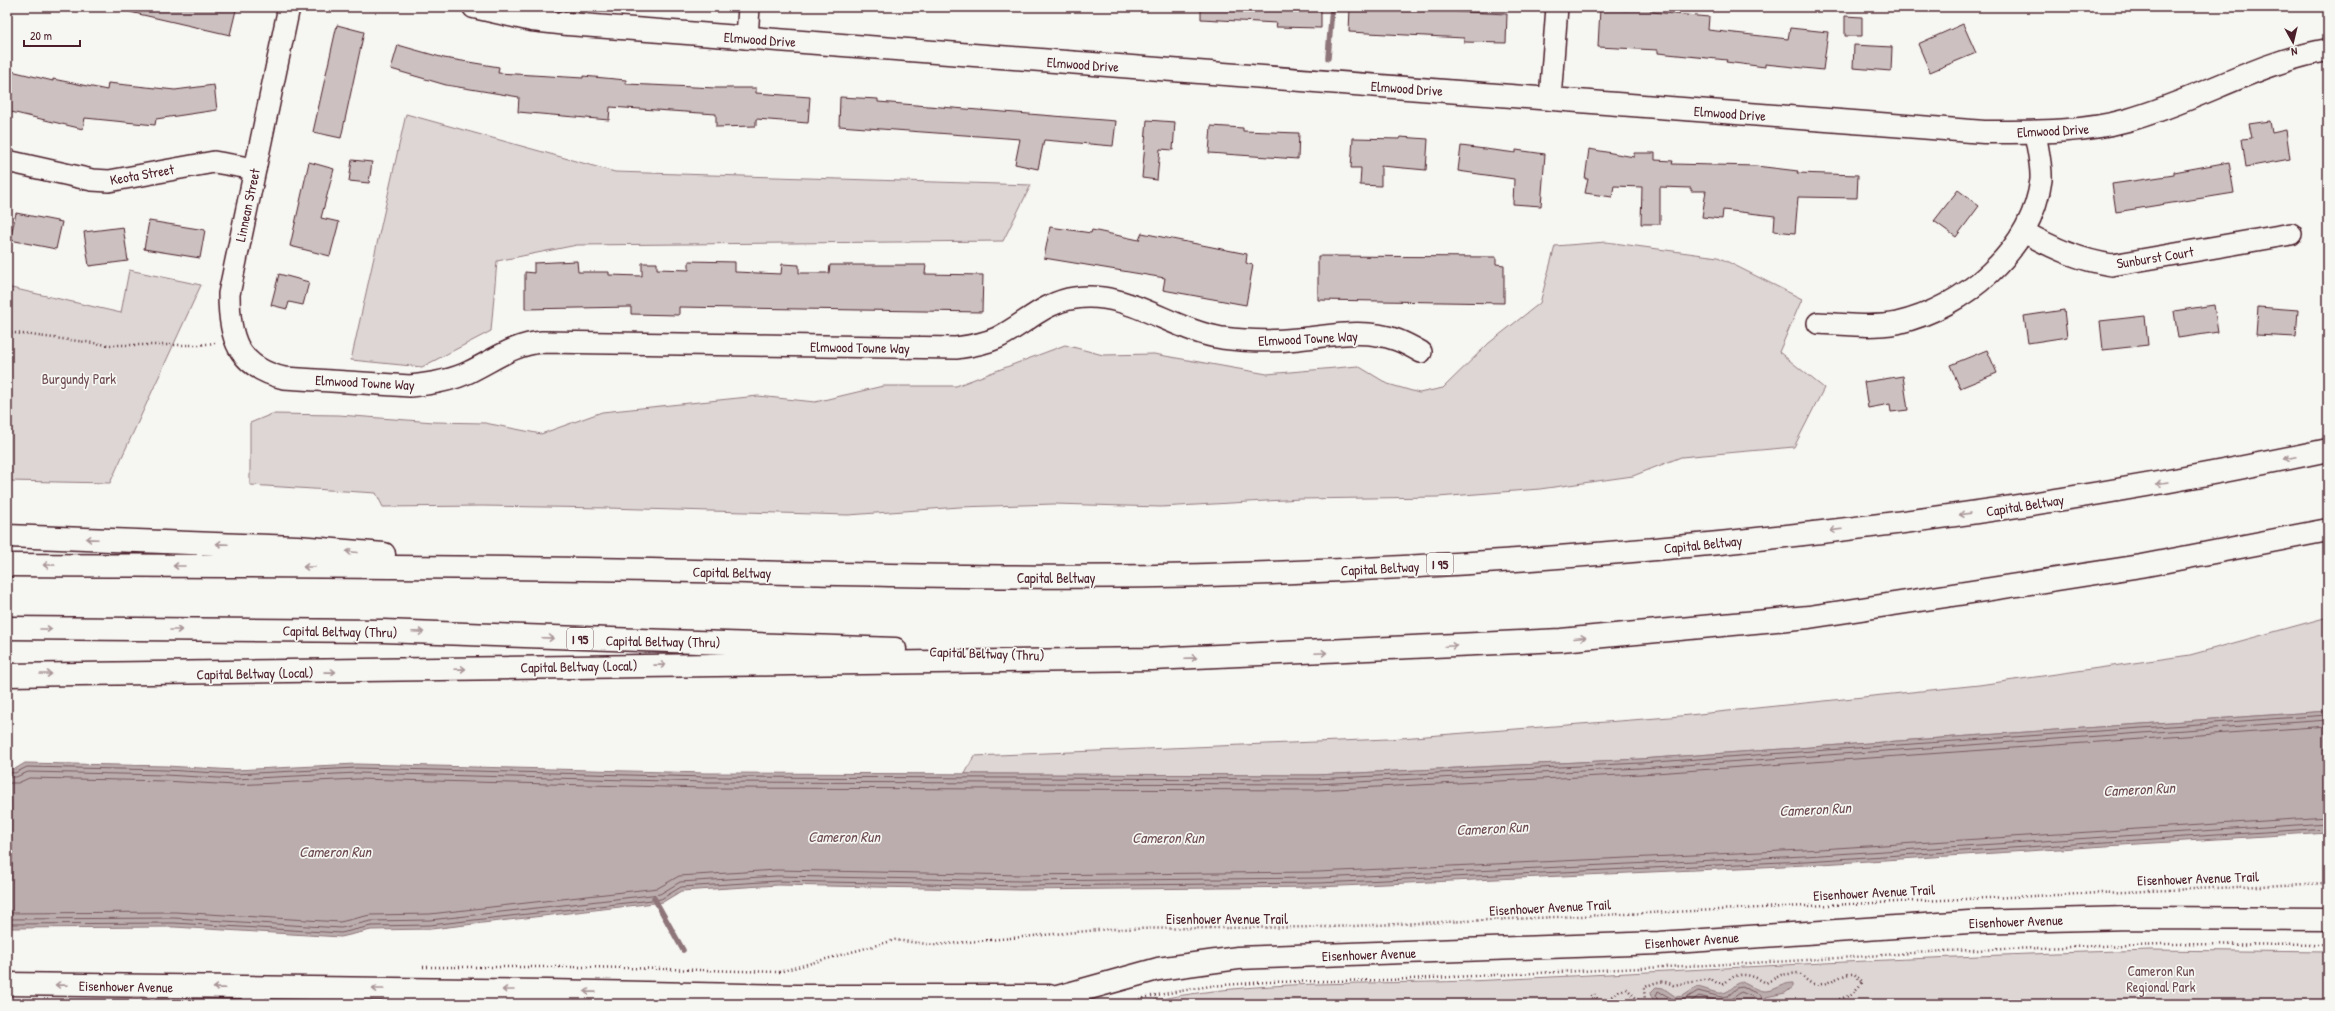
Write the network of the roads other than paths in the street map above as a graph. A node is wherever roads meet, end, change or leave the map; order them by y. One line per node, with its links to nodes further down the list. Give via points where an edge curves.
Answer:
1 (289, 7): 10 (street, Linnean Street)
2 (474, 7): 5 (main road, Elmwood Drive, via 532,20)
3 (749, 7): 5 (street)
4 (1557, 7): 7 (street)
5 (747, 38): 7 (main road, Elmwood Drive)
6 (2328, 50): 8 (main road, Elmwood Drive, via 2270,65 2130,120 2077,130)
7 (1550, 99): 8 (main road, Elmwood Drive, via 1984,132)
8 (2035, 132): 11 (street, via 2040,182)
9 (7, 161): 10 (street, Keota Street, via 92,180 109,181 208,163)
10 (255, 169): 15 (street, Linnean Street, via 231,277 229,311 234,335 244,356 254,367 267,374)
11 (2024, 232): 12 (street, Sunburst Court, via 2071,256 2112,265); 13 (street, via 1990,273 1953,301 1926,314 1896,323 1863,326)
12 (2291, 234)
13 (1818, 323)
14 (1422, 352): 15 (street, Elmwood Towne Way, via 1397,340 1371,335 1340,334 1268,341 1221,338 1178,325 1122,301 1090,296 1057,302 998,338 956,348 542,342 522,344 468,373 428,384 410,386)
15 (284, 378)
16 (2328, 450): 20 (main road, Capital Beltway / I 95, one-way to 20, via 2193,478 1910,521 1699,545 1524,559 1268,573 1065,577)
17 (2328, 530): 22 (main road, I 95, one-way to 17, via 1561,640 1809,617 2133,567)
18 (7, 536): 20 (main road, I 95, one-way to 18, via 297,547)
19 (7, 565): 20 (main road, I 95, one-way to 19)
20 (544, 568)
21 (7, 628): 22 (main road, Capital Beltway (Thru) / I 95, one-way to 22, via 383,631 777,643)
22 (1152, 659): 23 (main road, Capital Beltway (Local) / I 95, one-way to 22)
23 (7, 675)
24 (2328, 919): 26 (main road, Eisenhower Avenue, via 2130,918 1969,922 1660,943 1238,958 1158,969)
25 (7, 984): 27 (main road, Eisenhower Avenue, one-way to 25)
26 (1060, 996): 27 (main road, Eisenhower Avenue, one-way to 27, via 797,996 555,991); 28 (main road, Eisenhower Avenue)
27 (257, 999)
28 (1032, 1004)

